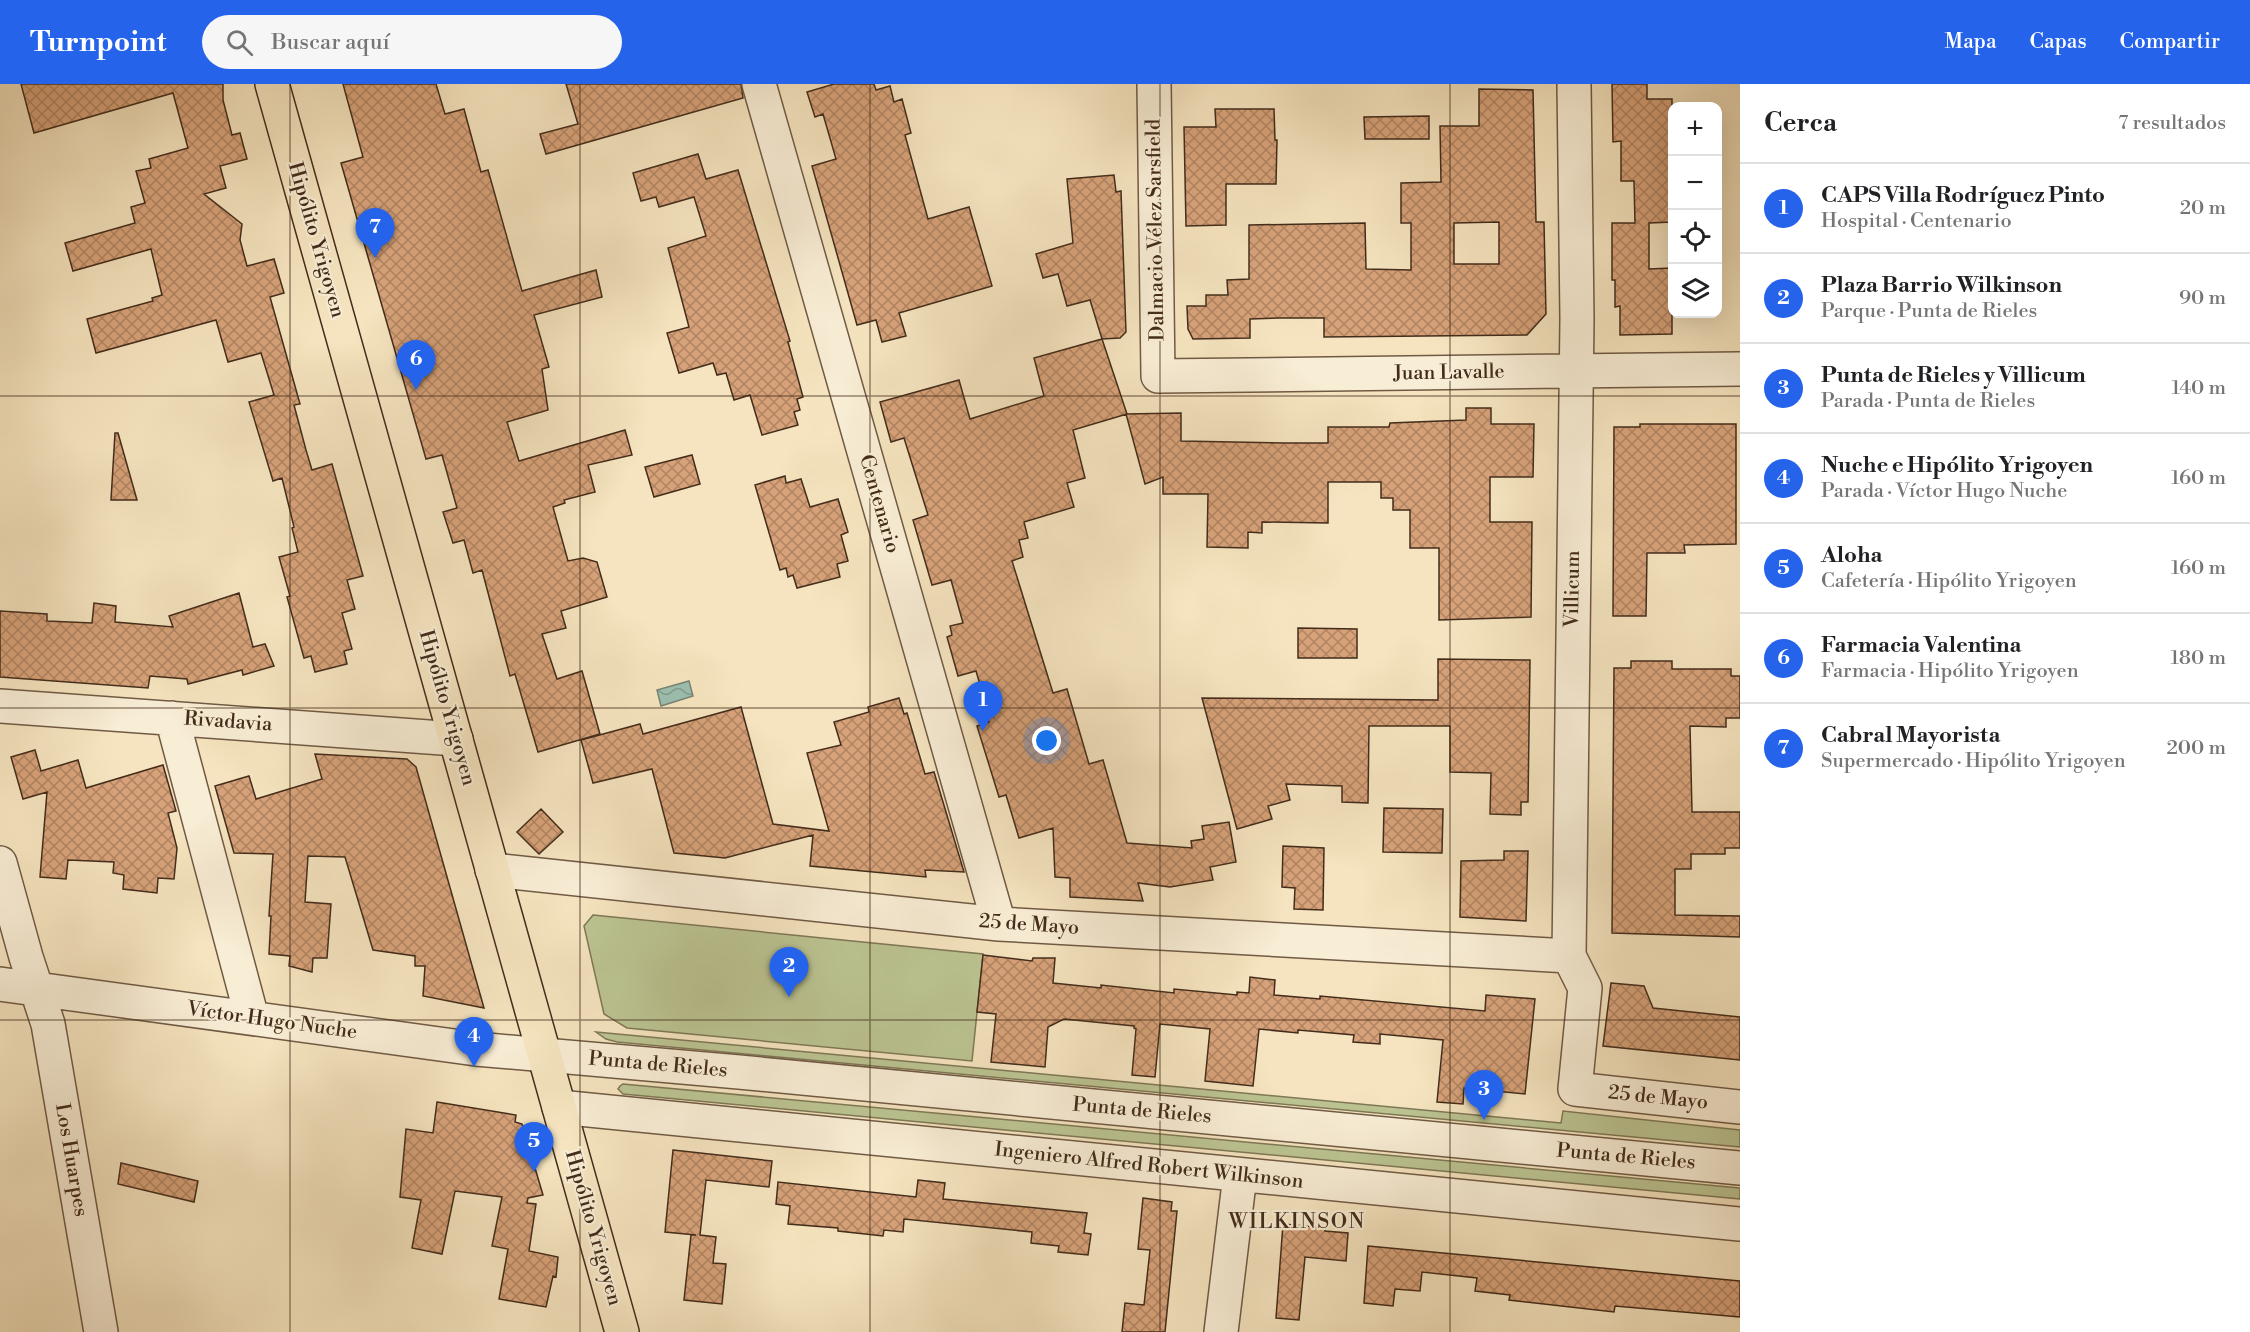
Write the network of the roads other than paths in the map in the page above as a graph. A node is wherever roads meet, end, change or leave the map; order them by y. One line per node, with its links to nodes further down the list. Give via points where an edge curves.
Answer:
1 (272, 84): 10 (main road, Hipólito Yrigoyen)
2 (759, 84): 13 (street, Centenario)
3 (1154, 84): 7 (street, Dalmacio Vélez Sarsfield)
4 (1574, 84): 6 (street, Villicum)
5 (1740, 369): 6 (street, Juan Lavalle)
6 (1576, 371): 7 (street, Juan Lavalle); 14 (street, Villicum)
7 (1158, 376)
8 (0, 706): 9 (street, Rivadavia)
9 (172, 718): 10 (street, Rivadavia); 17 (street)
10 (456, 739): 12 (main road, Hipólito Yrigoyen)
11 (0, 863): 16 (street, Los Huarpes)
12 (492, 870): 13 (street, 25 de Mayo); 18 (main road, Hipólito Yrigoyen)
13 (999, 924): 14 (street, 25 de Mayo)
14 (1569, 956): 19 (street, Villicum, via 1586,988)
15 (0, 984): 16 (street, Víctor Hugo Nuche)
16 (37, 989): 17 (street, Víctor Hugo Nuche); 25 (street, Los Huarpes, via 48,1024)
17 (252, 1018): 18 (street, Víctor Hugo Nuche)
18 (544, 1055): 20 (main road, Hipólito Yrigoyen); 22 (street, Punta de Rieles)
19 (1575, 1089): 21 (street, 25 de Mayo)
20 (559, 1107): 23 (street, Ingeniero Alfred Robert Wilkinson); 26 (main road, Hipólito Yrigoyen)
21 (1740, 1107)
22 (1740, 1168)
23 (1240, 1175): 24 (street, Ingeniero Alfred Robert Wilkinson); 27 (street)
24 (1740, 1224)
25 (101, 1332)
26 (622, 1332)
27 (1221, 1332)

